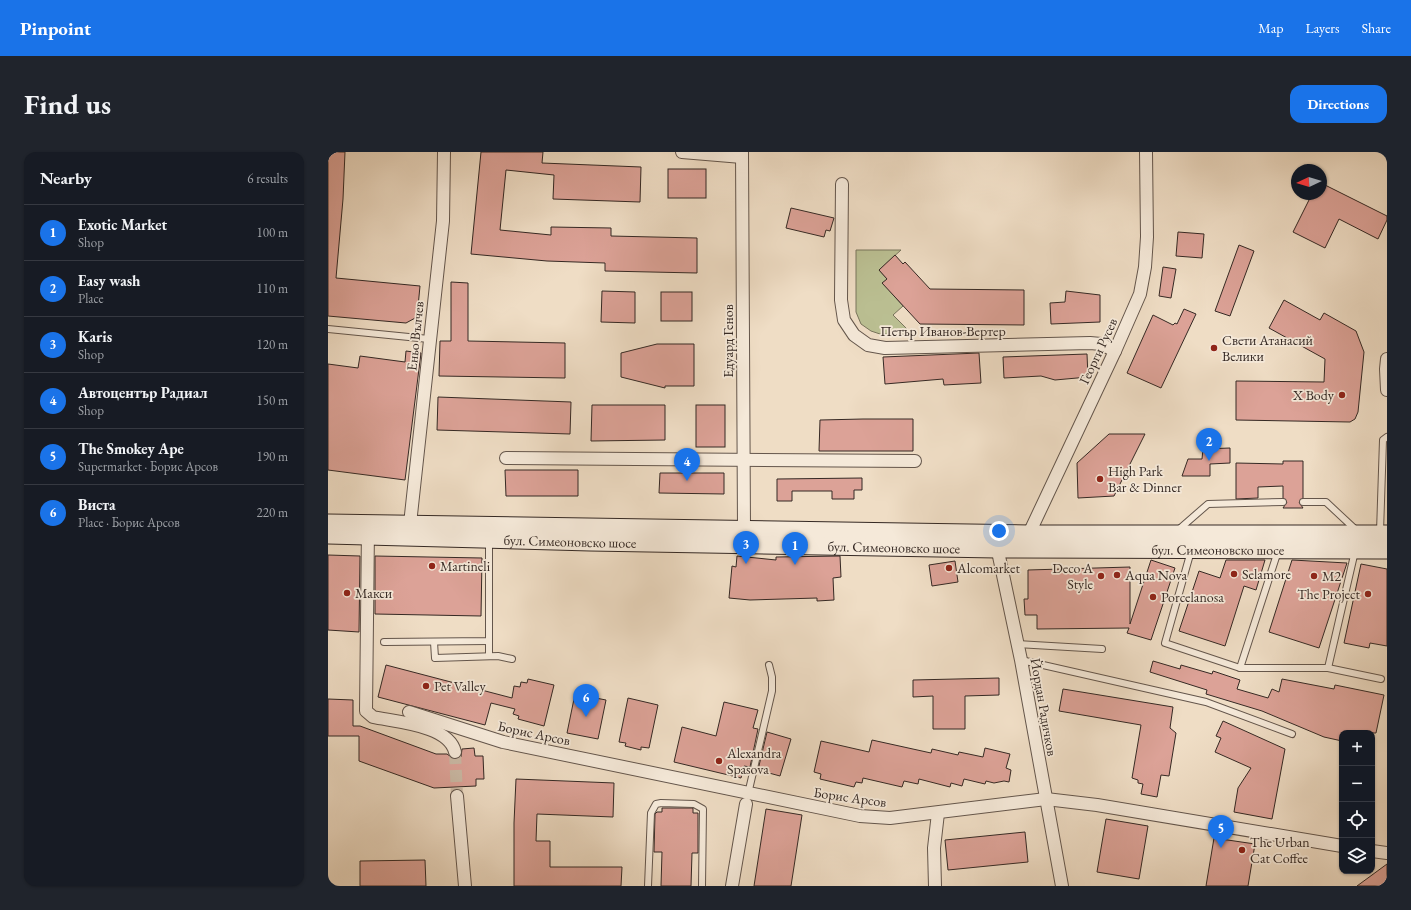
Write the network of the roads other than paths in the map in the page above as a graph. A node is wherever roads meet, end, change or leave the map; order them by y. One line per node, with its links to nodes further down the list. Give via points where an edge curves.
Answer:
1 (444, 152): 7 (street, Еньо Вълчев, via 443,221)
2 (682, 152): 4 (street)
3 (1146, 152): 8 (street, Георги Русев, via 1148,237 1145,267 1140,294)
4 (742, 155): 14 (street, Едуард Генов)
5 (842, 184): 8 (street, Петър Иванов-Вертер, via 841,300 844,320 854,335 868,345 885,348 1090,343 1100,344)
6 (328, 329): 7 (lane)
7 (429, 339): 18 (street, Еньо Вълчев)
8 (1115, 351): 26 (street, Георги Русев)
9 (1387, 359): 10 (street)
10 (1387, 390)
11 (1387, 437): 22 (lane, via 1384,440)
12 (506, 458): 14 (street)
13 (915, 460): 14 (street)
14 (743, 461): 19 (street, Едуард Генов)
15 (1283, 502): 21 (lane, via 1208,504)
16 (1303, 502): 27 (lane, via 1326,502)
17 (328, 522): 20 (main road, бул. Симеоновско шосе)
18 (410, 524): 19 (main road, бул. Симеоновско шосе); 20 (main road, бул. Симеоновско шосе)
19 (744, 529): 25 (main road, бул. Симеоновско шосе)
20 (368, 530): 23 (main road, бул. Симеоновско шосе); 24 (main road, бул. Симеоновско шосе); 45 (street, via 366,711 373,717 431,729 449,739)
21 (1174, 534): 26 (main road, бул. Симеоновско шосе); 27 (main road, бул. Симеоновско шосе)
22 (1383, 534): 27 (main road, бул. Симеоновско шосе)
23 (328, 536)
24 (489, 540): 25 (main road, бул. Симеоновско шосе); 31 (lane)
25 (996, 541): 26 (main road, бул. Симеоновско шосе); 34 (street, Йордан Радичков)
26 (1025, 541): 28 (main road, бул. Симеоновско шосе)
27 (1358, 542): 29 (main road, бул. Симеоновско шосе); 30 (main road, бул. Симеоновско шосе); 41 (lane)
28 (1191, 549): 29 (main road, бул. Симеоновско шосе); 40 (lane, via 1165,643)
29 (1278, 550): 40 (lane)
30 (1387, 550)
31 (489, 641): 33 (lane); 36 (lane)
32 (384, 642): 33 (lane)
33 (434, 642): 36 (lane, via 435,658)
34 (1017, 644): 35 (lane); 38 (street, Йордан Радичков)
35 (1102, 649)
36 (489, 656): 37 (lane)
37 (512, 659)
38 (1020, 660): 44 (lane, via 1206,702); 48 (street, Йордан Радичков)
39 (769, 665): 47 (lane, via 772,691)
40 (1240, 668): 41 (lane)
41 (1328, 668): 42 (lane)
42 (1380, 679)
43 (409, 712): 47 (street, Борис Арсов, via 494,740)
44 (1292, 734)
45 (455, 752)
46 (457, 796): 53 (street)
47 (747, 799): 49 (street, Борис Арсов, via 860,816 890,818); 56 (street)
48 (1046, 799): 49 (street, Борис Арсов); 50 (street, Борис Арсов); 58 (street, Йордан Радичков)
49 (938, 813): 57 (street, via 934,848)
50 (1339, 846)
51 (1375, 852): 52 (street)
52 (1387, 854)
53 (465, 886)
54 (648, 886): 55 (lane, via 650,812 661,803 694,804 703,809)
55 (702, 886)
56 (732, 886)
57 (935, 886)
58 (1062, 886)

